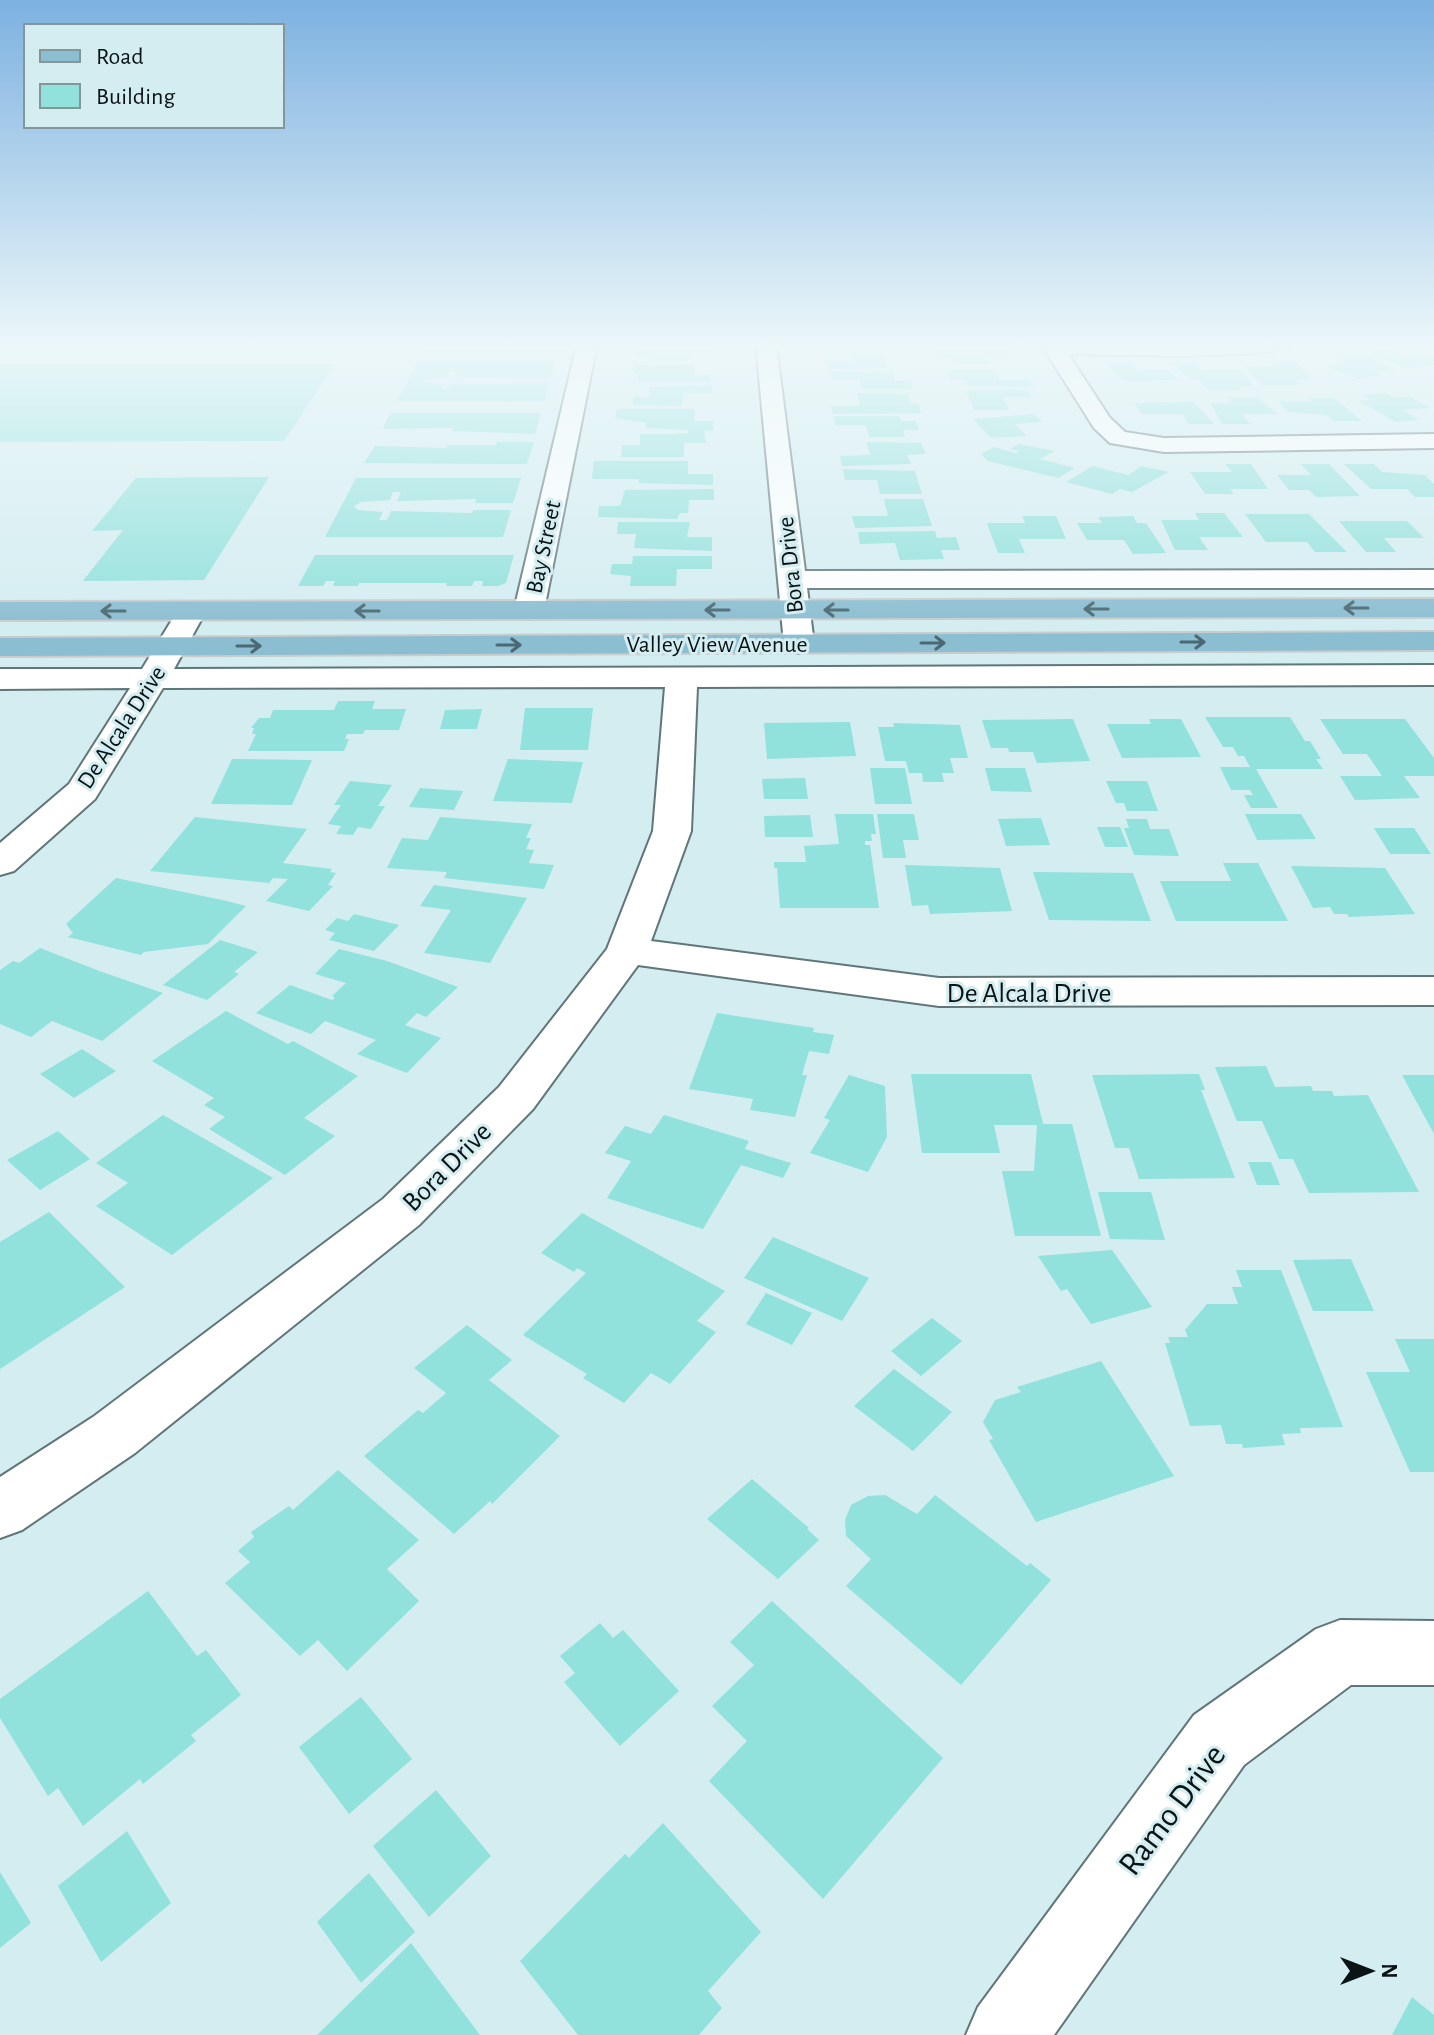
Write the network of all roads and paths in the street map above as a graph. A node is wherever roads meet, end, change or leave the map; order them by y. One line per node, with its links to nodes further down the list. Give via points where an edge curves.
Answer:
1 (566, 439): 8 (street, Bay Street)
2 (776, 439): 6 (street, Bora Drive)
3 (1124, 439): 4 (street, via 1164,445)
4 (1434, 441)
5 (1434, 579): 6 (street, Valley View Avenue)
6 (793, 595): 7 (main road, Valley View Avenue, one-way to 6); 8 (main road, Valley View Avenue, one-way to 8); 12 (street, Bora Drive)
7 (1434, 608)
8 (529, 610): 10 (main road, Valley View Avenue, one-way to 10)
9 (0, 611): 10 (main road, Valley View Avenue, one-way to 9)
10 (191, 611): 13 (street, De Alcala Drive)
11 (1434, 641): 12 (main road, Valley View Avenue, one-way to 11)
12 (799, 644): 13 (main road, Valley View Avenue, one-way to 12)
13 (171, 646): 14 (main road, Valley View Avenue); 17 (street, De Alcala Drive)
14 (0, 647)
15 (1434, 675): 16 (street, Valley View Avenue)
16 (682, 677): 17 (street, Valley View Avenue); 20 (street, Bora Drive, via 672,831)
17 (153, 678): 18 (street, Valley View Avenue); 19 (street, De Alcala Drive, via 82,791)
18 (0, 679)
19 (0, 863)
20 (627, 951): 21 (street, De Alcala Drive, via 939,992); 22 (street, Bora Drive, via 516,1098 401,1212 114,1435)
21 (1434, 991)
22 (0, 1510)
23 (1434, 1653): 24 (street, Ramo Drive, via 1340,1652 1219,1740)
24 (1006, 2035)

